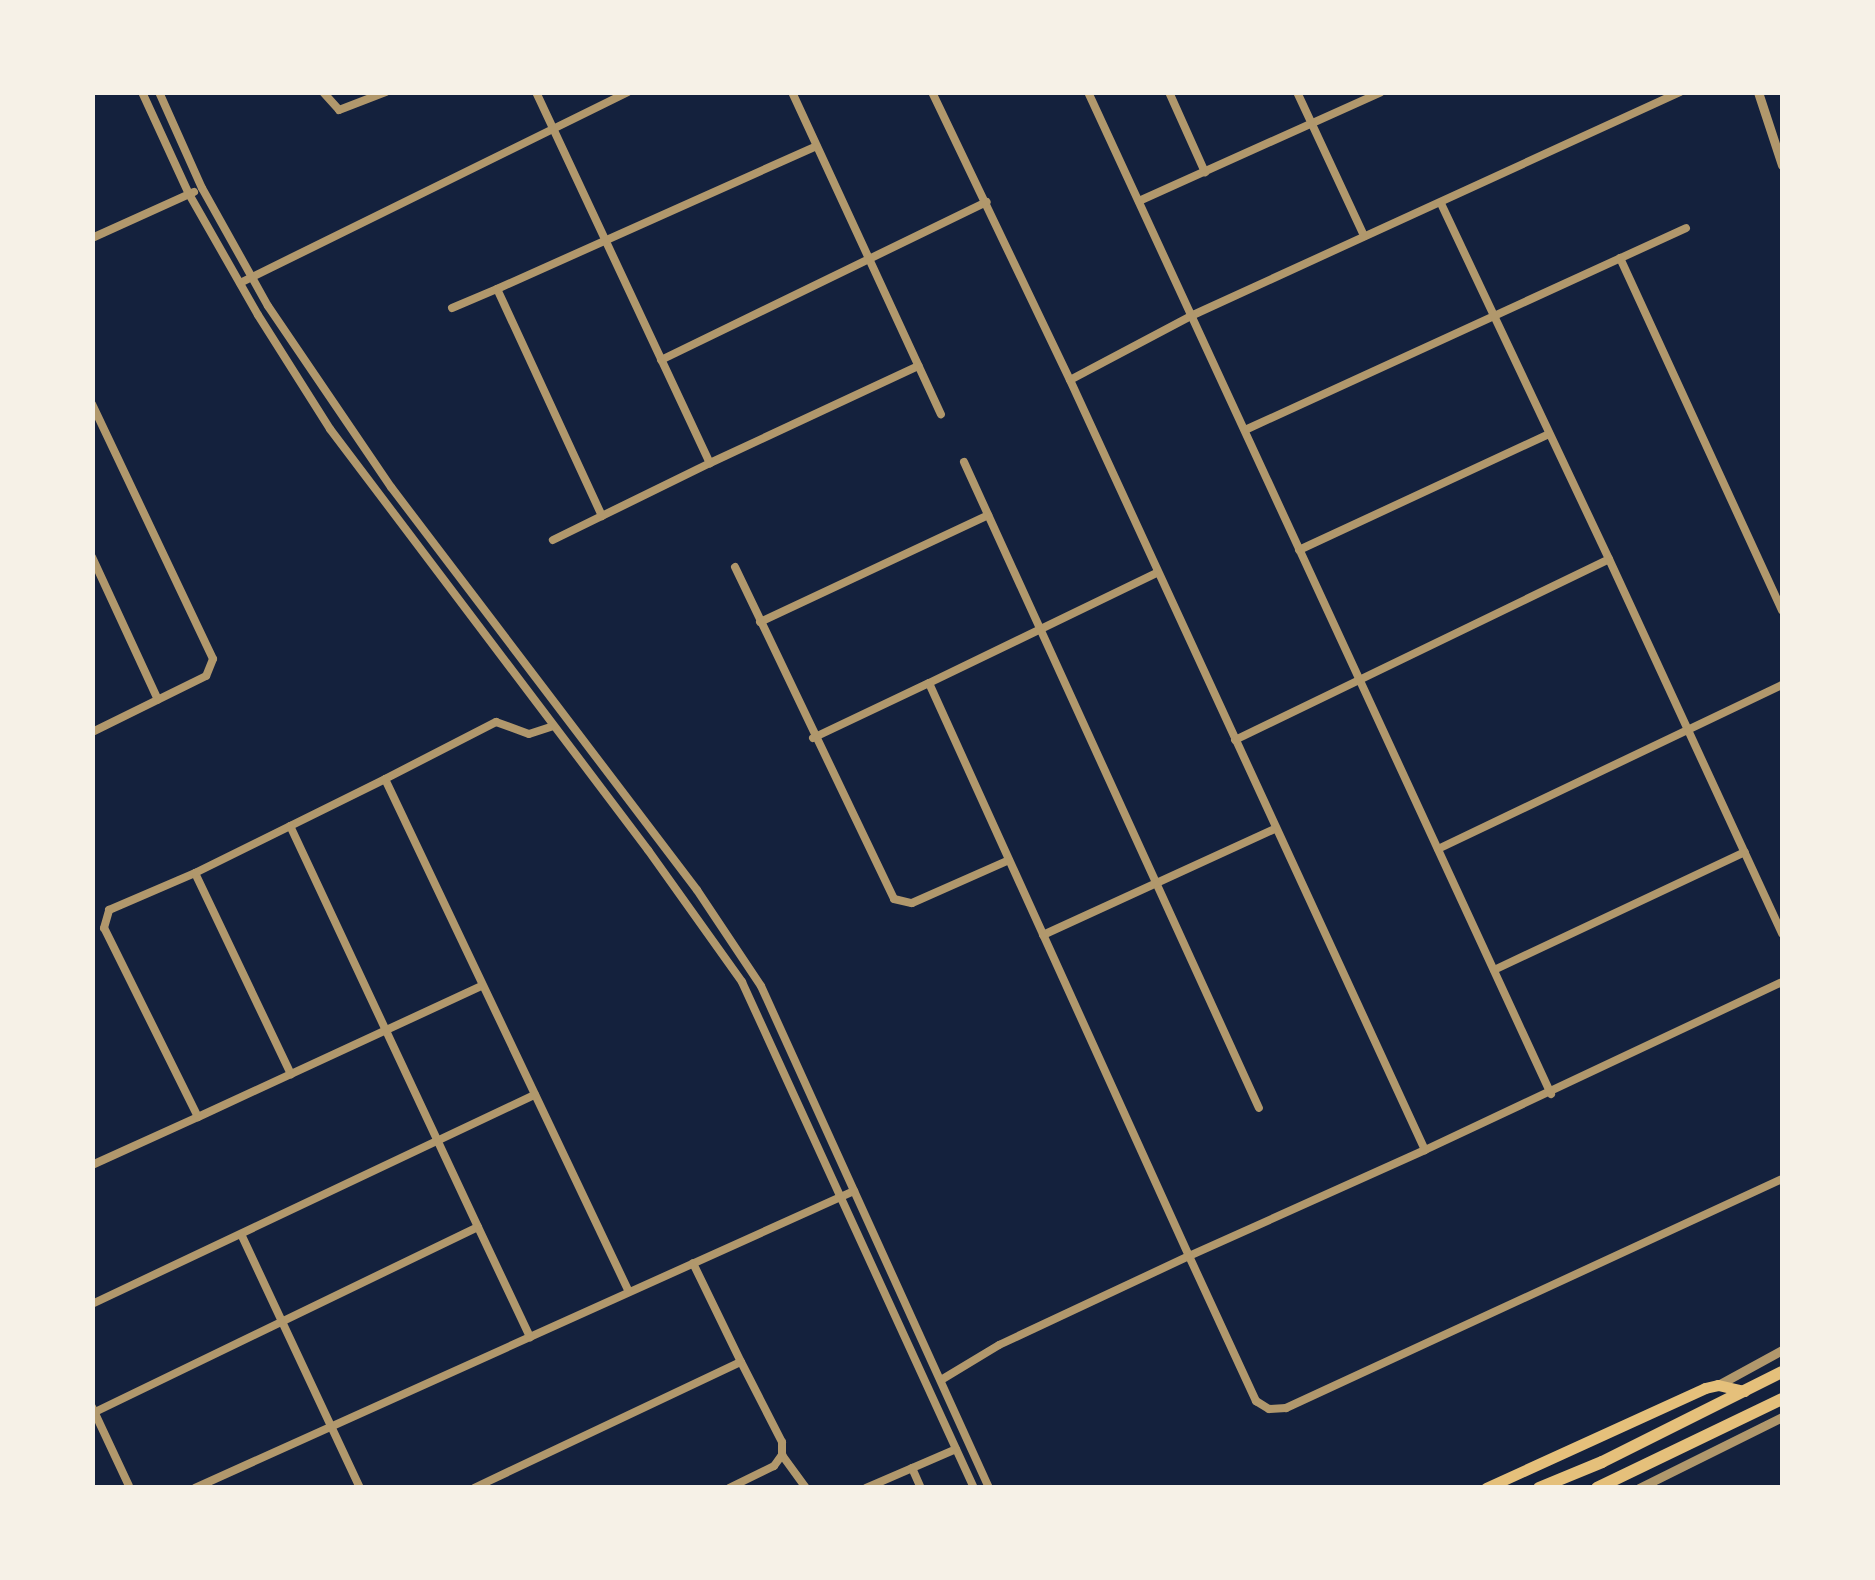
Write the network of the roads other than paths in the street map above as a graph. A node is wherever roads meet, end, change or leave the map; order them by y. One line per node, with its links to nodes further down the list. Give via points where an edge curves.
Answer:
1 (142, 92): 21 (street)
2 (160, 92): 20 (street)
3 (323, 92): 4 (street, via 339,110)
4 (386, 92)
5 (536, 92): 16 (street)
6 (628, 92): 16 (street)
7 (792, 92): 17 (street)
8 (932, 92): 23 (street)
9 (1088, 92): 22 (street)
10 (1169, 92): 19 (street)
11 (1298, 92): 15 (street)
12 (1381, 92): 15 (street)
13 (1680, 92): 24 (street)
14 (1758, 92): 18 (street)
15 (1312, 125): 19 (street); 26 (street)
16 (554, 130): 28 (street); 31 (street)
17 (817, 146): 28 (street); 30 (street)
18 (1782, 164)
19 (1205, 172): 22 (street)
20 (202, 188): 21 (street); 31 (street)
21 (190, 194): 27 (street); 32 (street)
22 (1139, 201): 35 (street)
23 (987, 202): 30 (street); 39 (street)
24 (1441, 203): 26 (street); 36 (street)
25 (1686, 228): 29 (street)
26 (1364, 236): 35 (street)
27 (92, 238)
28 (606, 240): 33 (street); 37 (street)
29 (1620, 258): 36 (street); 54 (street)
30 (869, 259): 37 (street); 38 (street)
31 (252, 274): 32 (street); 89 (street, via 391,487 697,890 760,986)
32 (240, 283): 61 (street, via 330,429)
33 (497, 289): 34 (street); 47 (street)
34 (452, 308)
35 (1193, 315): 39 (street); 42 (street)
36 (1494, 315): 42 (street); 43 (street)
37 (661, 360): 45 (street)
38 (918, 366): 41 (street); 45 (street)
39 (1070, 380): 53 (street)
40 (92, 404): 60 (street, via 213,658 206,676)
41 (940, 414)
42 (1244, 430): 49 (street)
43 (1548, 435): 49 (street); 51 (street)
44 (964, 462): 46 (street)
45 (710, 464): 47 (street)
46 (988, 515): 55 (street); 56 (street)
47 (602, 516): 48 (street)
48 (554, 540)
49 (1299, 550): 57 (street)
50 (92, 557): 60 (street)
51 (1609, 559): 57 (street); 62 (street)
52 (735, 568): 55 (street)
53 (1157, 573): 56 (street); 65 (street)
54 (1782, 611)
55 (760, 622): 64 (street)
56 (1039, 630): 58 (street); 73 (street)
57 (1358, 678): 65 (street); 69 (street)
58 (929, 683): 64 (street); 71 (street)
59 (1782, 685): 62 (street)
60 (158, 700): 63 (street)
61 (553, 726): 66 (street, via 530,734 496,722); 90 (street, via 742,982)
62 (1688, 730): 69 (street); 70 (street)
63 (92, 732)
64 (813, 738): 71 (street, via 894,899 912,903)
65 (1235, 740): 68 (street)
66 (385, 779): 67 (street); 78 (street)
67 (290, 826): 72 (street); 79 (street)
68 (1274, 829): 73 (street); 86 (street)
69 (1438, 849): 76 (street)
70 (1745, 852): 74 (street); 76 (street)
71 (1009, 860): 75 (street)
72 (195, 873): 80 (street); 84 (street, via 109,910 104,928)
73 (1155, 884): 75 (street); 83 (street)
74 (1782, 934)
75 (1043, 935): 93 (street)
76 (1494, 970): 81 (street)
77 (1782, 982): 81 (street)
78 (482, 986): 79 (street); 82 (street)
79 (386, 1030): 80 (street); 85 (street)
80 (292, 1074): 84 (street)
81 (1551, 1094): 86 (street)
82 (535, 1095): 85 (street); 95 (street)
83 (1259, 1108)
84 (198, 1117): 87 (street)
85 (438, 1141): 91 (street); 92 (street)
86 (1424, 1150): 93 (street)
87 (92, 1165)
88 (1782, 1179): 93 (street, via 1286,1408 1268,1409 1256,1400)
89 (854, 1191): 90 (street); 102 (street)
90 (840, 1197): 94 (street); 109 (street)
91 (478, 1226): 97 (street); 98 (street)
92 (241, 1234): 96 (street); 97 (street)
93 (1189, 1256): 102 (street, via 999,1345)
94 (693, 1263): 95 (street); 100 (street)
95 (629, 1292): 98 (street)
96 (92, 1304)
97 (282, 1322): 106 (street); 108 (street)
98 (530, 1336): 108 (street)
99 (1782, 1350): 103 (street)
100 (741, 1362): 110 (street, via 782,1442); 116 (street)
101 (1782, 1372): 104 (highway)
102 (941, 1380): 122 (street)
103 (1718, 1385): 104 (main road); 123 (main road)
104 (1744, 1391): 124 (highway)
105 (1782, 1398): 112 (highway)
106 (94, 1410): 113 (street)
107 (1782, 1417): 125 (street)
108 (332, 1426): 114 (street); 115 (street)
109 (956, 1449): 111 (street); 121 (street)
110 (782, 1455): 117 (street, via 774,1466); 118 (street)
111 (912, 1468): 119 (street); 120 (street)
112 (1603, 1485)
113 (128, 1486)
114 (195, 1488)
115 (360, 1488)
116 (474, 1488)
117 (729, 1488)
118 (806, 1488)
119 (866, 1488)
120 (922, 1488)
121 (974, 1488)
122 (990, 1488)
123 (1486, 1488)
124 (1540, 1488)
125 (1639, 1488)

